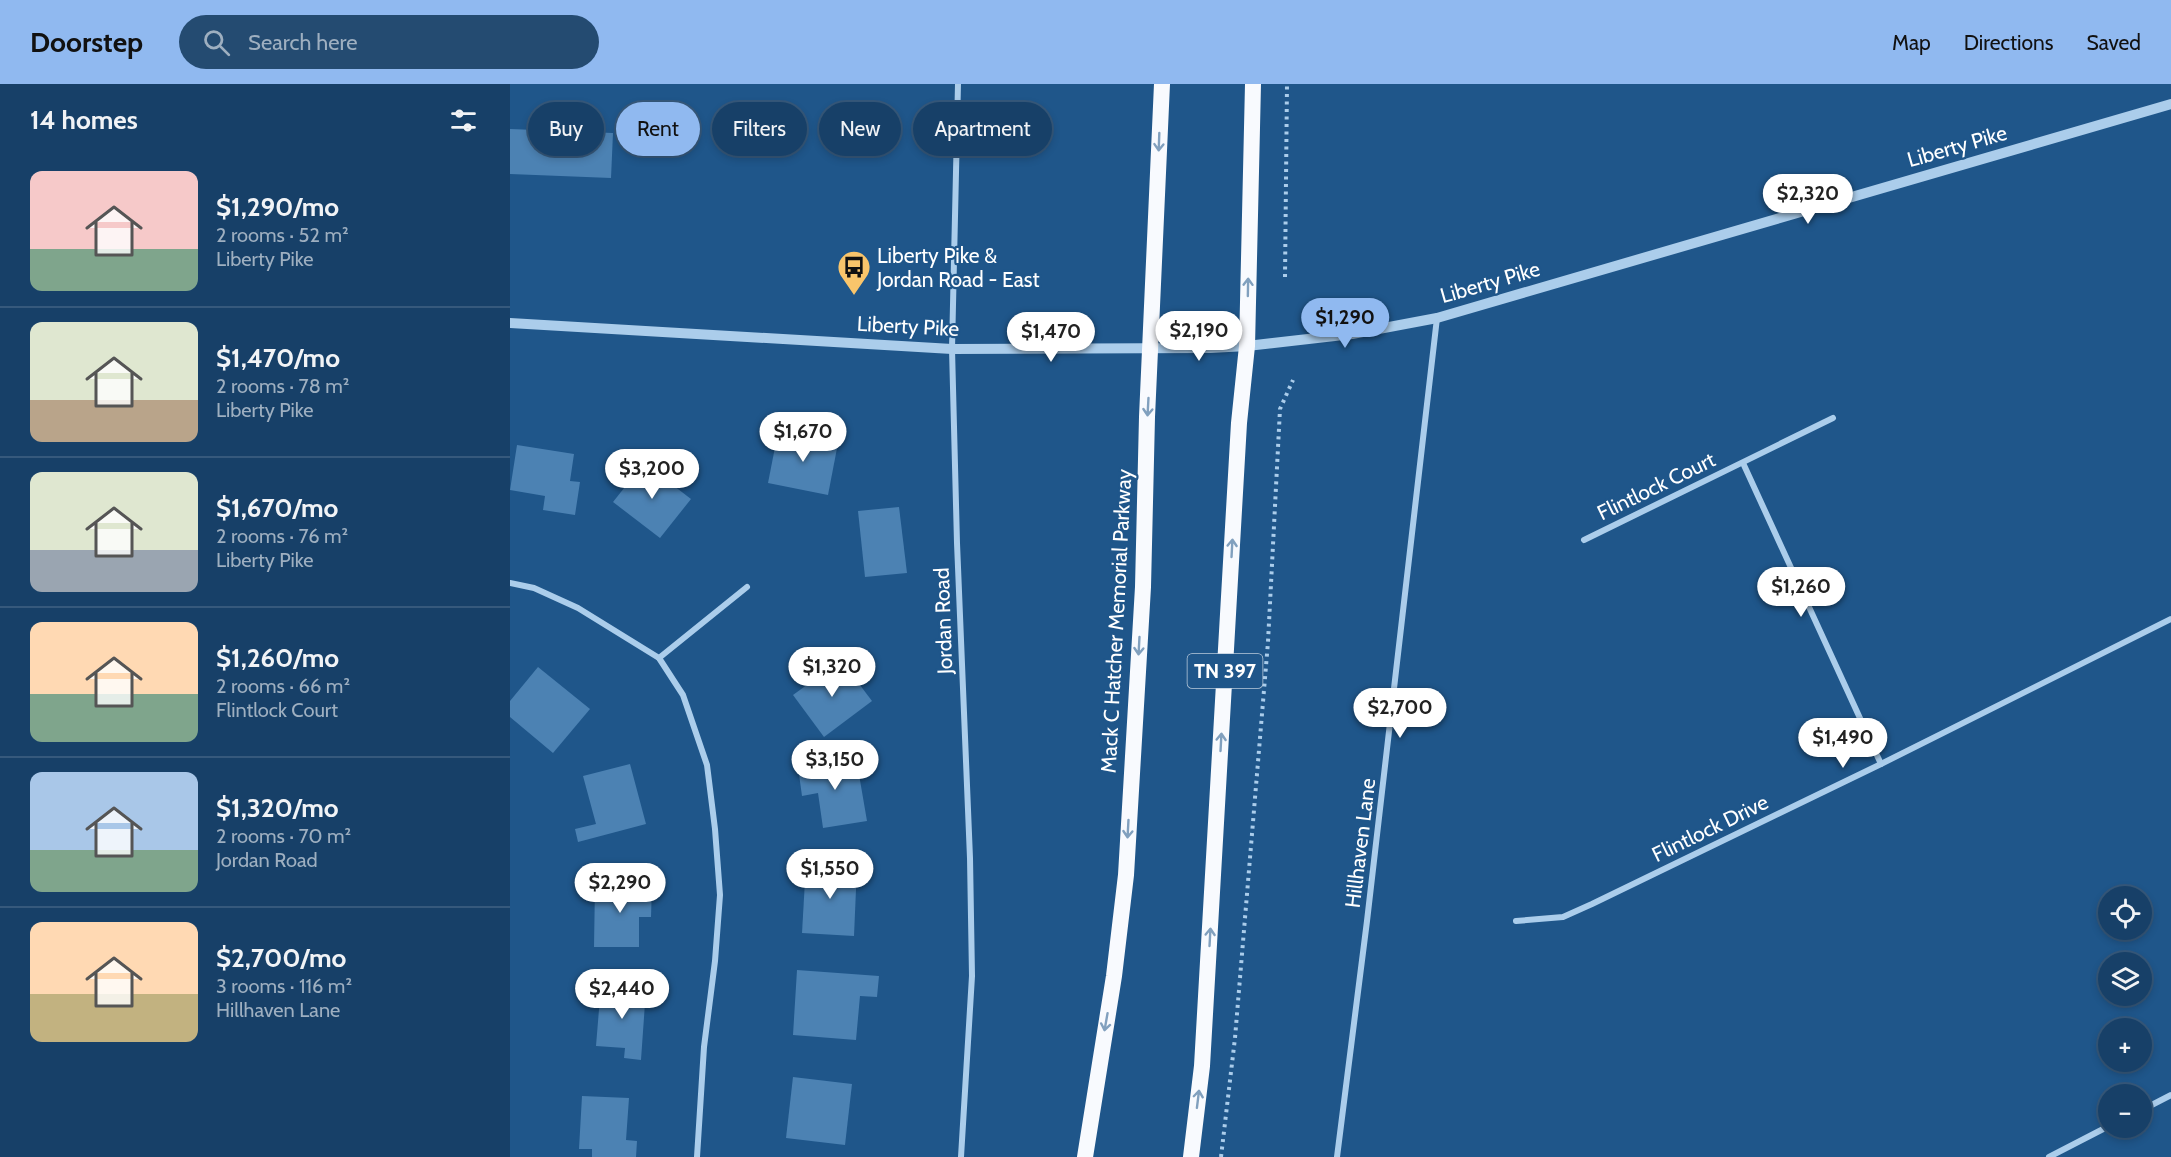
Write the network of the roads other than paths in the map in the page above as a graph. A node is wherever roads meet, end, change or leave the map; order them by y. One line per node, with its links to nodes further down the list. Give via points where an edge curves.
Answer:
1 (958, 84): 8 (street, Jordan Road)
2 (1162, 84): 9 (highway, Mack C Hatcher Memorial Parkway, one-way to 9)
3 (1252, 84): 7 (highway, TN 397, one-way to 3)
4 (2171, 104): 5 (street, Liberty Pike)
5 (1437, 318): 7 (street, Liberty Pike, via 1352,334); 26 (street, Hillhaven Lane)
6 (510, 323): 8 (street, Liberty Pike)
7 (1246, 346): 9 (street, Liberty Pike); 25 (highway, TN 397, one-way to 7, via 1203,1066)
8 (952, 349): 9 (street, Liberty Pike); 23 (street, Jordan Road, via 972,976)
9 (1151, 349): 24 (highway, Mack C Hatcher Memorial Parkway, one-way to 24, via 1143,587 1126,875)
10 (1833, 418): 11 (street, Flintlock Court)
11 (1743, 463): 12 (street, Flintlock Court); 17 (street, Flintlock Court)
12 (1584, 540)
13 (510, 584): 16 (street, via 534,588 578,608)
14 (747, 587): 16 (street)
15 (2171, 619): 17 (street, Flintlock Drive)
16 (659, 658): 22 (street, via 682,695 707,765 716,840 720,895)
17 (1881, 764): 18 (street, Flintlock Drive, via 1563,916)
18 (1516, 921)
19 (2171, 1095): 20 (street)
20 (2152, 1105)
21 (2098, 1132): 27 (street)
22 (697, 1157)
23 (961, 1157)
24 (1085, 1157)
25 (1191, 1157)
26 (1337, 1157)
27 (2049, 1157)

